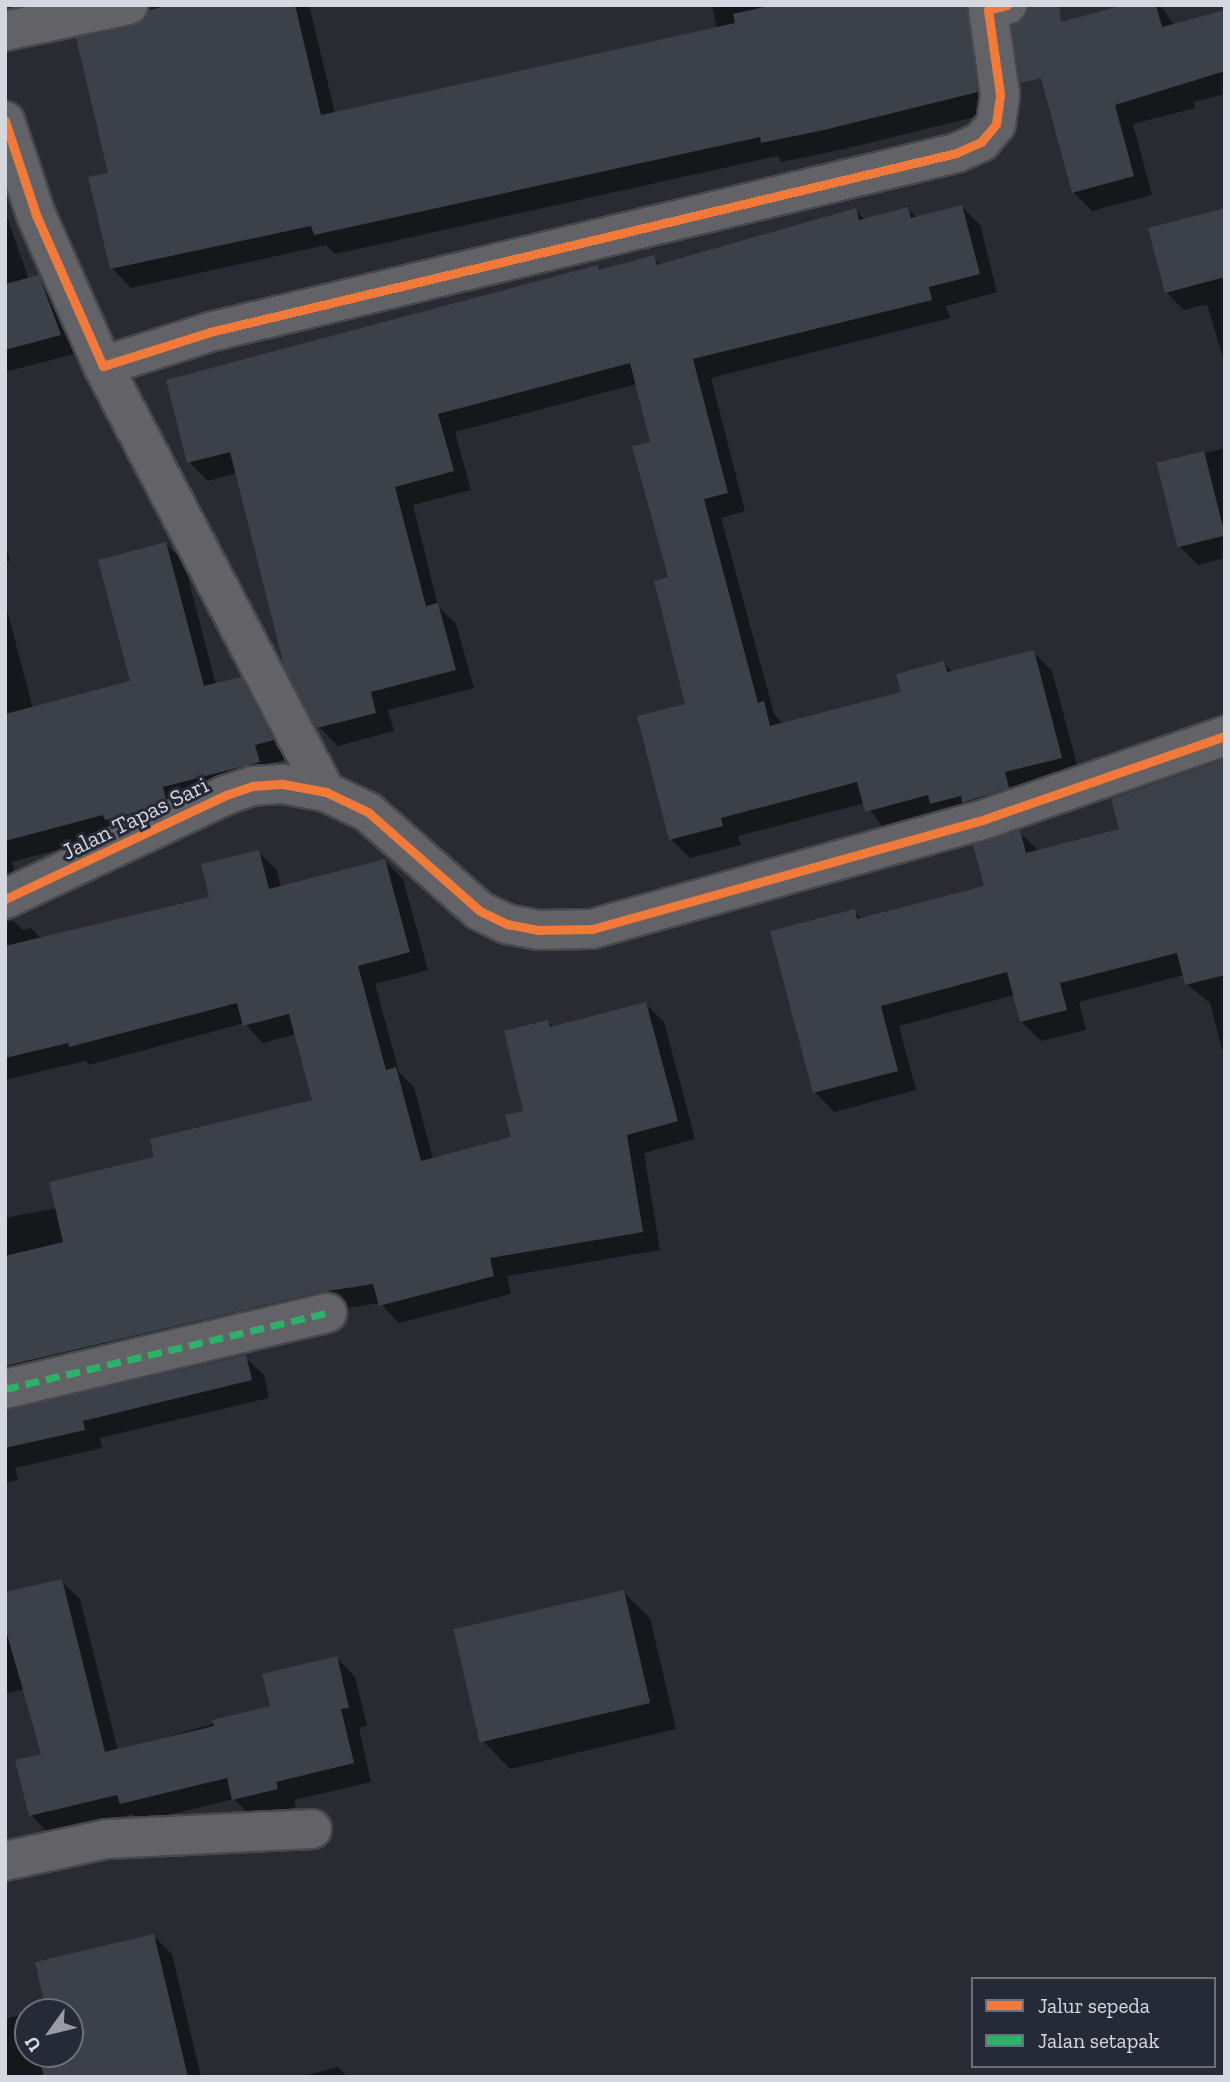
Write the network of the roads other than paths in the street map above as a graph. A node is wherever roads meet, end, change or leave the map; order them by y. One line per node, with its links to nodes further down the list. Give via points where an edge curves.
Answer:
1 (128, 5): 3 (street)
2 (994, 7): 5 (street, via 1000,94 996,124 981,142 956,153 210,332)
3 (5, 31)
4 (5, 121): 5 (street, via 36,215)
5 (103, 366): 7 (street)
6 (1225, 736): 7 (street, Jalan Tapas Sari, via 985,819 592,929 537,930 480,911 368,812)
7 (326, 793): 8 (street, Jalan Tapas Sari, via 283,784 252,786)
8 (5, 899)
9 (327, 1312): 10 (street)
10 (5, 1389)
11 (312, 1829): 12 (street, via 107,1839)
12 (5, 1861)

